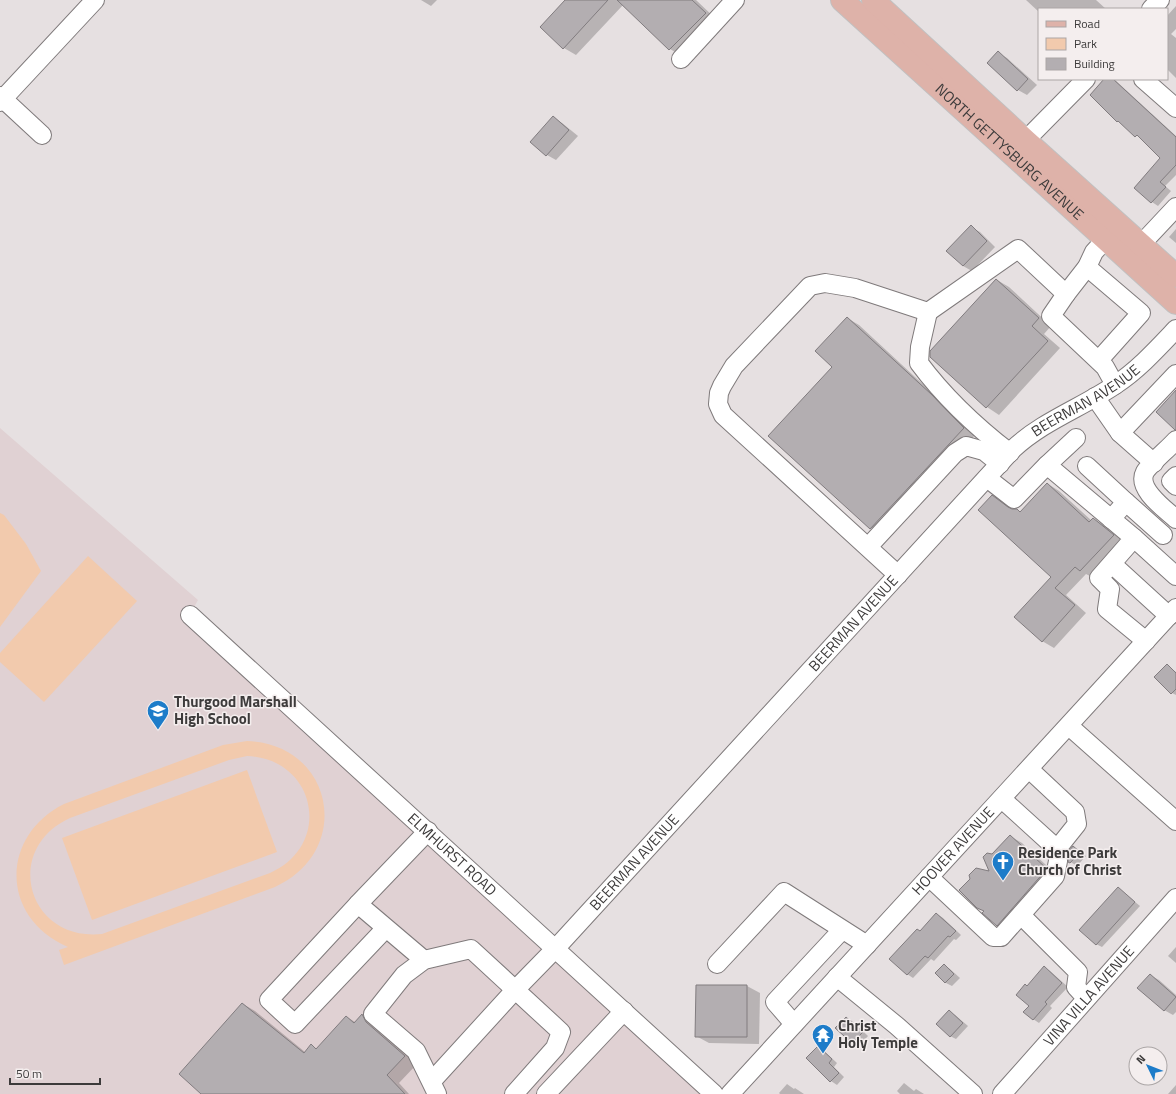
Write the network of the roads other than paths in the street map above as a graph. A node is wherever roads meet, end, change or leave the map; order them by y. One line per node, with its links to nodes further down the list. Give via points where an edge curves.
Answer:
1 (94, 0): 10 (street)
2 (735, 0): 7 (street)
3 (842, 0): 13 (main road, NORTH GETTYSBURG AVENUE)
4 (873, 0): 13 (main road, NORTH GETTYSBURG AVENUE)
5 (1160, 0): 6 (street)
6 (1152, 8)
7 (681, 59)
8 (1085, 80): 13 (street)
9 (1144, 80): 11 (street)
10 (1, 99): 12 (street)
11 (1176, 108)
12 (42, 135)
13 (1019, 147): 15 (main road, NORTH GETTYSBURG AVENUE)
14 (1176, 206): 16 (street)
15 (1112, 232): 16 (main road, NORTH GETTYSBURG AVENUE); 17 (street, via 1094,252)
16 (1134, 252): 18 (main road, NORTH GETTYSBURG AVENUE); 20 (main road, NORTH GETTYSBURG AVENUE)
17 (1087, 267): 19 (street); 23 (street, via 1141,313)
18 (1176, 276)
19 (1066, 294): 21 (street, via 1018,250); 23 (street, via 1051,316)
20 (1176, 303)
21 (928, 312): 30 (street, via 919,363 936,386); 42 (street, via 855,288 825,283 810,286 734,366 719,393 718,404 723,415)
22 (1176, 329): 25 (street, BEERMAN AVENUE, via 1149,358)
23 (1099, 360): 25 (street, via 1106,367)
24 (1176, 374): 27 (street)
25 (1115, 385): 26 (street, BEERMAN AVENUE)
26 (1095, 397): 27 (street); 30 (street, BEERMAN AVENUE, via 1034,431)
27 (1120, 433): 31 (street)
28 (1076, 438): 32 (street)
29 (1176, 440): 31 (street)
30 (1005, 459): 35 (street, BEERMAN AVENUE); 42 (street, via 966,446 955,453)
31 (1154, 463): 39 (street, via 1145,473 1143,482 1147,492)
32 (1047, 465): 35 (street, via 1014,499); 38 (street)
33 (1087, 466): 37 (street)
34 (1176, 476): 36 (street, via 1171,481)
35 (987, 478): 44 (street, BEERMAN AVENUE)
36 (1176, 486)
37 (1126, 502): 38 (street); 40 (street)
38 (1111, 519): 41 (street)
39 (1176, 519)
40 (1163, 535)
41 (1134, 538): 43 (street); 45 (street)
42 (868, 547): 44 (street)
43 (1112, 564): 46 (street); 48 (street, via 1099,578 1110,589 1107,608)
44 (898, 575): 62 (street, BEERMAN AVENUE)
45 (1176, 576)
46 (1172, 612): 48 (street, HOOVER AVENUE)
47 (190, 615): 53 (street, ELMHURST ROAD)
48 (1146, 641): 49 (street, HOOVER AVENUE)
49 (1069, 726): 50 (street, HOOVER AVENUE); 52 (street)
50 (1029, 769): 51 (street, HOOVER AVENUE); 54 (street, via 1075,812 1077,824)
51 (1002, 799): 54 (street); 55 (street, HOOVER AVENUE)
52 (1176, 821)
53 (428, 831): 57 (street); 62 (street, ELMHURST ROAD)
54 (1057, 849): 58 (street, via 1055,876)
55 (929, 877): 58 (street, via 993,937 1001,937); 61 (street, HOOVER AVENUE)
56 (1176, 898): 67 (street, VINA VILLA AVENUE)
57 (358, 904): 59 (street); 59 (street, via 269,1000 295,1024)
58 (1021, 915): 67 (street, via 1078,972 1076,987)
59 (386, 928): 63 (street)
60 (842, 930): 61 (street); 64 (street, via 784,892); 69 (street, via 775,1002)
61 (867, 945): 65 (street, HOOVER AVENUE)
62 (556, 948): 66 (street, BEERMAN AVENUE); 68 (street, ELMHURST ROAD)
63 (424, 960): 66 (street, via 471,949); 70 (street, via 404,975 373,1014 416,1051)
64 (717, 964)
65 (837, 977): 69 (street, HOOVER AVENUE); 75 (street)
66 (515, 990): 70 (street, BEERMAN AVENUE); 71 (street, via 560,1032 555,1048)
67 (1086, 998): 76 (street, VINA VILLA AVENUE)
68 (624, 1010): 72 (street); 73 (street, ELMHURST ROAD)
69 (794, 1024): 74 (street, HOOVER AVENUE)
70 (434, 1088)
71 (514, 1094)
72 (546, 1094)
73 (714, 1094)
74 (730, 1094)
75 (973, 1094)
76 (1002, 1094)

